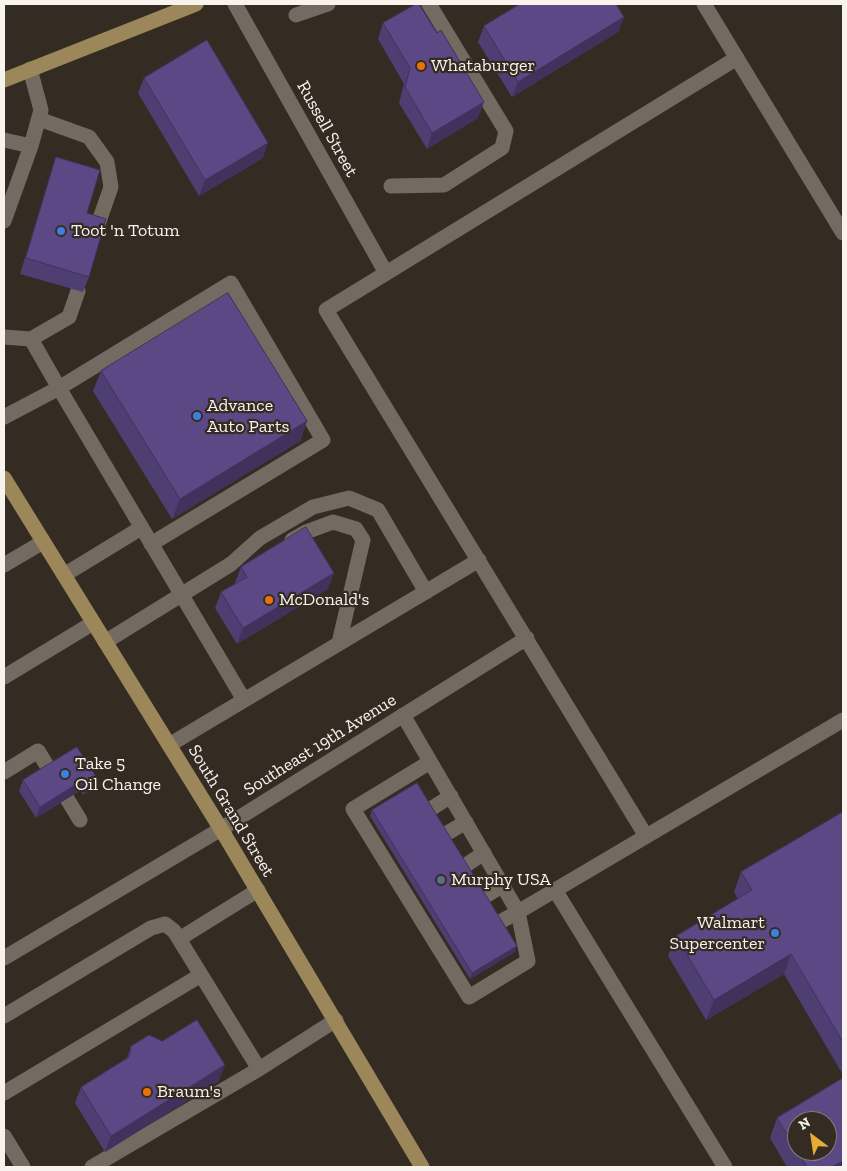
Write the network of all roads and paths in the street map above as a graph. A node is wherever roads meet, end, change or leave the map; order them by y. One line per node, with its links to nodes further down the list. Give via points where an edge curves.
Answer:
1 (196, 4): 8 (main road)
2 (235, 4): 18 (street, Russell Street)
3 (328, 4): 6 (street)
4 (429, 4): 14 (street, via 506,131 502,148 444,185)
5 (704, 4): 7 (street)
6 (296, 16)
7 (737, 58): 17 (street); 18 (street)
8 (30, 69): 9 (main road); 10 (street, via 41,110)
9 (4, 80)
10 (39, 119): 12 (street); 16 (street, via 89,137 107,162 111,187)
11 (4, 140): 12 (street)
12 (31, 146): 13 (street)
13 (10, 185): 15 (street)
14 (391, 186)
15 (4, 218)
16 (95, 233)
17 (843, 233)
18 (386, 273): 29 (street, via 326,310)
19 (78, 291): 21 (street, via 68,318)
20 (4, 337): 21 (street)
21 (32, 339): 22 (street)
22 (59, 388): 23 (street); 25 (street); 27 (street, via 231,283 323,440)
23 (4, 417)
24 (4, 478): 26 (main road, South Grand Street)
25 (141, 528): 27 (street); 33 (street)
26 (43, 542): 32 (street); 33 (main road, South Grand Street)
27 (151, 544): 35 (street)
28 (283, 546): 39 (street, via 306,532 333,522 356,529 363,540)
29 (479, 560): 34 (street); 37 (street)
30 (259, 561): 31 (street)
31 (231, 564): 34 (street, via 260,538 313,507 349,498 378,510); 35 (street)
32 (4, 565)
33 (64, 575): 36 (main road, South Grand Street)
34 (426, 592): 39 (street)
35 (181, 595): 38 (street); 41 (street)
36 (93, 623): 38 (main road, South Grand Street); 40 (street)
37 (527, 638): 42 (street, Southeast 19th Avenue); 53 (street)
38 (105, 642): 44 (main road, South Grand Street)
39 (339, 643): 41 (street)
40 (4, 677)
41 (244, 700): 44 (street)
42 (403, 715): 45 (street); 51 (street, Southeast 19th Avenue)
43 (843, 720): 53 (street)
44 (169, 746): 51 (main road, South Grand Street)
45 (430, 762): 47 (street); 60 (street, via 353,808 394,864 448,952 469,997 528,960)
46 (4, 772): 49 (street, via 38,751)
47 (451, 796): 48 (street); 50 (street)
48 (429, 810)
49 (80, 820)
50 (466, 822): 52 (street); 54 (street)
51 (221, 829): 57 (main road, South Grand Street); 63 (street, Southeast 19th Avenue)
52 (444, 835)
53 (646, 836): 58 (street)
54 (484, 853): 55 (street); 56 (street)
55 (463, 867)
56 (503, 885): 59 (street); 60 (street)
57 (258, 890): 62 (street); 66 (main road, South Grand Street)
58 (555, 890): 60 (street); 73 (street)
59 (482, 898)
60 (518, 912): 61 (street)
61 (498, 923)
62 (179, 939): 64 (street); 65 (street, via 165,924 150,928)
63 (4, 958)
64 (201, 975): 67 (street); 68 (street)
65 (4, 1016)
66 (336, 1020): 67 (street); 72 (main road, South Grand Street)
67 (259, 1069): 71 (street)
68 (4, 1093)
69 (4, 1136): 70 (street)
70 (23, 1167)
71 (92, 1167)
72 (422, 1167)
73 (725, 1167)

